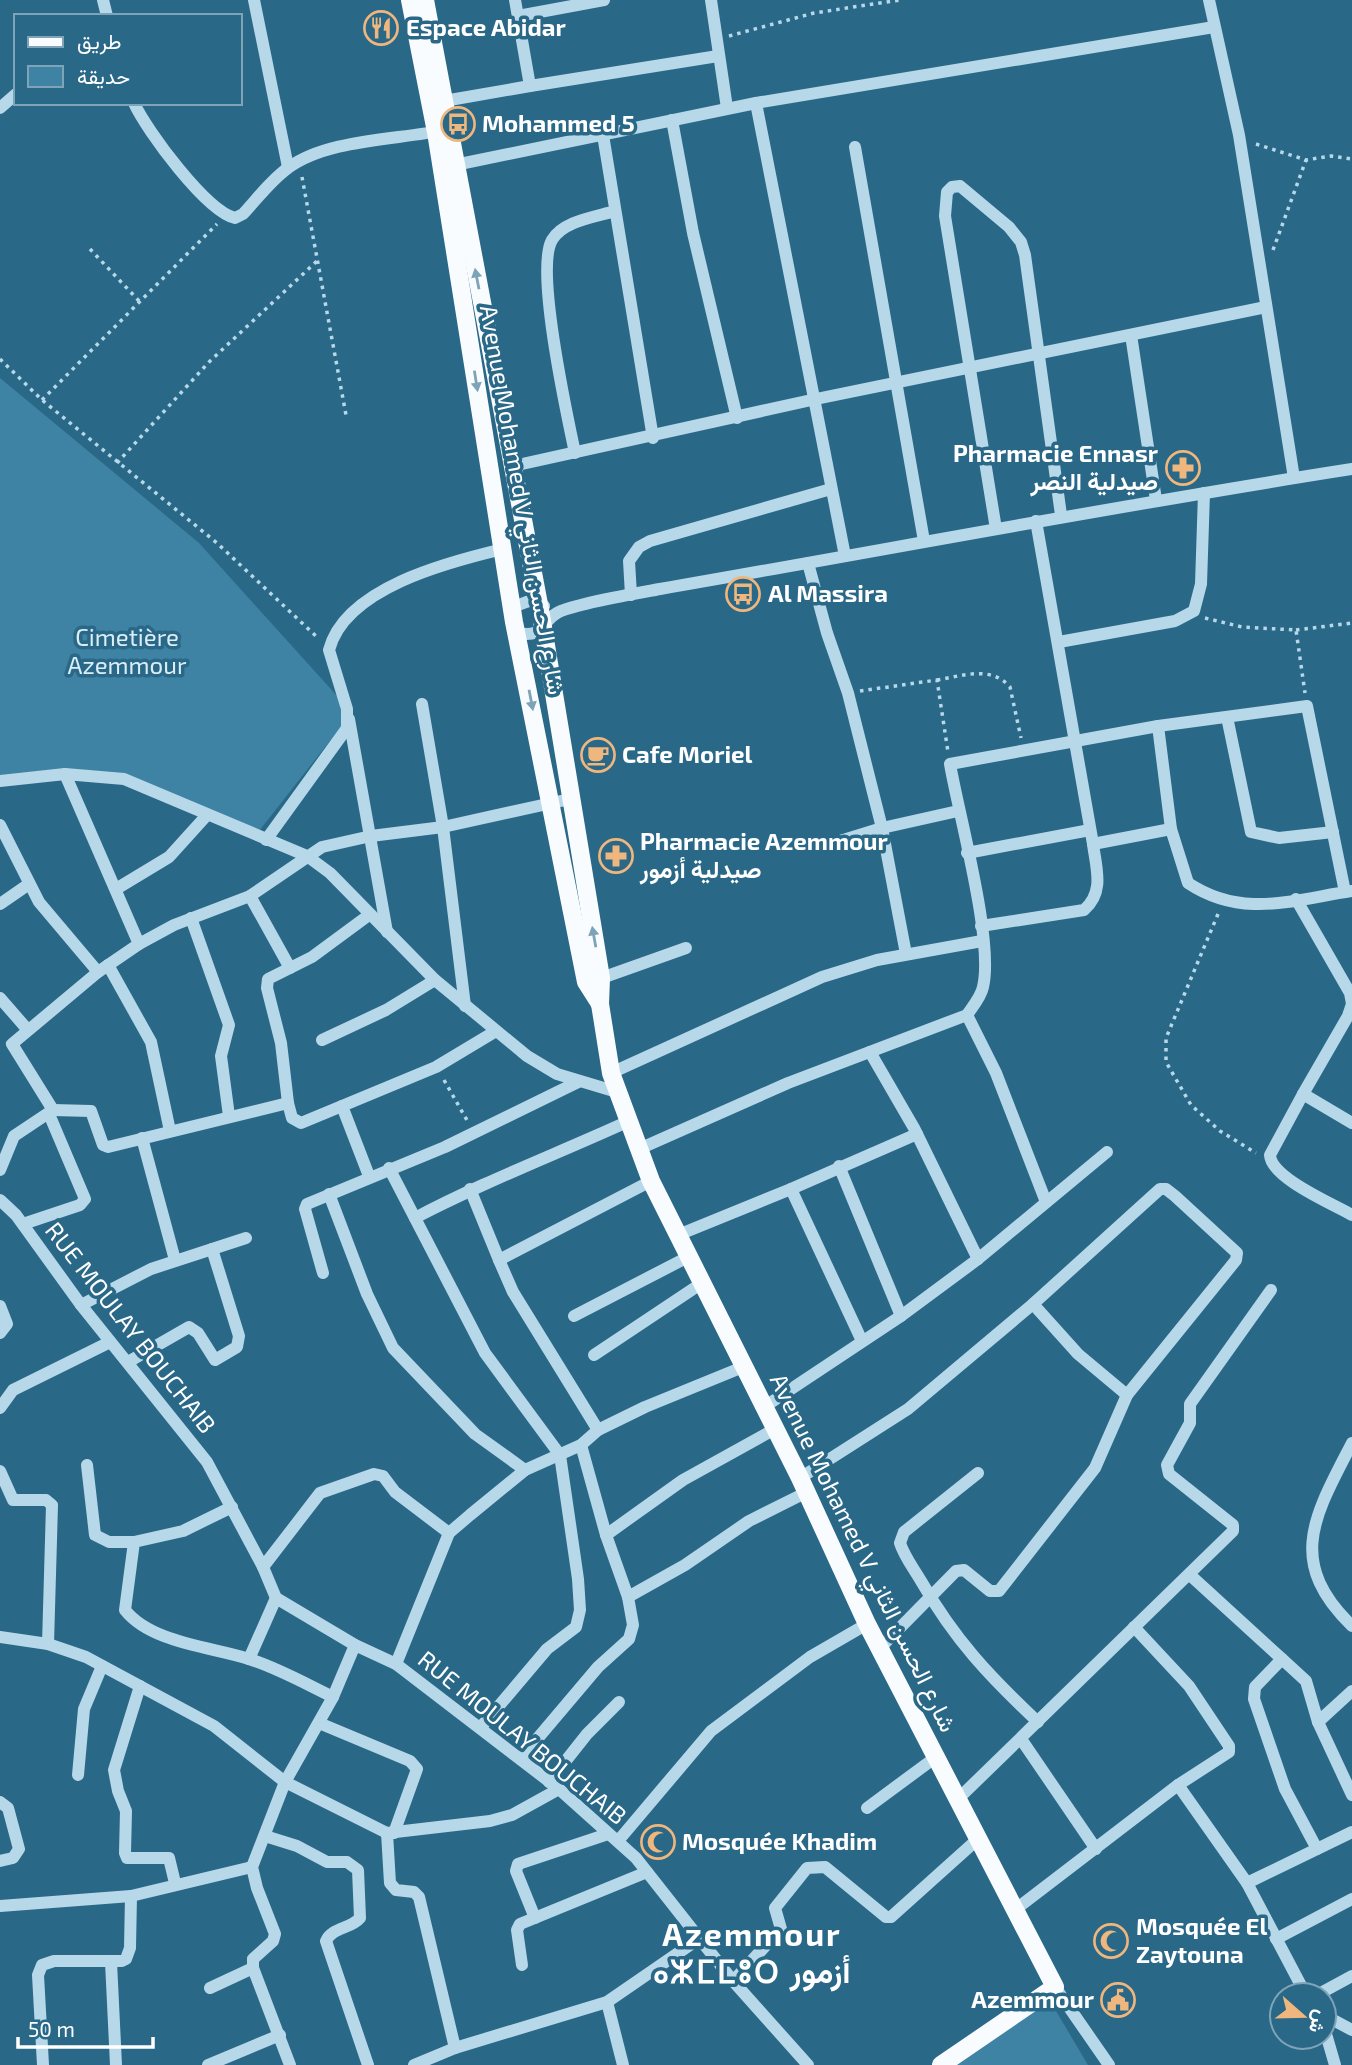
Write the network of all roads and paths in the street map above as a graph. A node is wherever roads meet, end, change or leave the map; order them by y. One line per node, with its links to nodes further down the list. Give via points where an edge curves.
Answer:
1 (254, 0): 28 (street)
2 (410, 0): 22 (main road, Avenue Mohamed V شارع الحسن الثاني)
3 (425, 0): 16 (main road, Avenue Mohamed V شارع الحسن الثاني)
4 (514, 0): 10 (street)
5 (604, 0): 9 (street)
6 (711, 0): 12 (street)
7 (900, 0): 12 (path, via 814,13)
8 (1209, 0): 11 (street)
9 (583, 2): 10 (street)
10 (517, 16): 14 (street)
11 (1214, 27): 17 (street); 24 (street)
12 (717, 38): 13 (street)
13 (718, 56): 14 (street); 20 (street)
14 (530, 86): 16 (street)
15 (14, 96): 19 (street)
16 (444, 101): 22 (main road, Avenue Mohamed V شارع الحسن الثاني)
17 (756, 103): 20 (street); 42 (street)
18 (135, 105): 31 (street, via 179,166)
19 (0, 108)
20 (727, 108): 21 (street)
21 (672, 120): 23 (street); 45 (street, via 693,233)
22 (442, 130): 28 (street, via 347,146); 29 (main road, Avenue Mohamed V شارع الحسن الثاني)
23 (603, 135): 29 (street); 30 (street)
24 (1239, 135): 27 (path, via 1265,149); 34 (street)
25 (855, 147): 41 (street)
26 (1352, 159): 27 (path)
27 (1306, 160): 34 (path)
28 (294, 164): 31 (street, via 243,214 236,218); 33 (path)
29 (448, 166): 49 (main road, Avenue Mohamed V شارع الحسن الثاني, one-way to 29); 59 (main road, Avenue Mohamed V شارع الحسن الثاني, one-way to 59)
30 (615, 211): 46 (street); 47 (street, via 561,230 552,239 548,255 552,324)
31 (226, 215): 35 (path)
32 (90, 248): 35 (path)
33 (317, 261): 44 (path); 48 (path, via 209,362)
34 (1263, 279): 36 (street)
35 (139, 302): 43 (path)
36 (1266, 307): 37 (street); 51 (street)
37 (1131, 335): 38 (street); 54 (street)
38 (1037, 354): 40 (street); 40 (street, via 1021,242 974,195 960,186 952,187 947,192 945,216); 55 (street)
39 (0, 359): 43 (path)
40 (972, 367): 41 (street); 57 (street)
41 (897, 383): 42 (street); 58 (street)
42 (816, 399): 45 (street); 52 (street)
43 (42, 400): 48 (path)
44 (346, 415)
45 (737, 418): 46 (street)
46 (653, 438): 47 (street)
47 (575, 453): 49 (street)
48 (117, 463): 72 (path, via 217,543)
49 (513, 466): 63 (main road, Avenue Mohamed V شارع الحسن الثاني)
50 (1352, 469): 51 (street)
51 (1294, 478): 53 (street)
52 (831, 489): 60 (street); 62 (street, via 650,541 629,561)
53 (1204, 493): 54 (street); 65 (street, via 1201,584)
54 (1156, 500): 55 (street)
55 (1061, 516): 56 (street)
56 (1036, 521): 57 (street); 71 (street)
57 (996, 529): 58 (street)
58 (924, 541): 60 (street)
59 (503, 549): 64 (main road, Avenue Mohamed V شارع الحسن الثاني); 72 (street, via 432,569 368,600 344,621)
60 (845, 556): 61 (street)
61 (808, 563): 62 (street); 74 (street)
62 (631, 595): 66 (street)
63 (536, 601): 64 (street); 66 (street); 68 (main road, Avenue Mohamed V شارع الحسن الثاني)
64 (513, 607): 70 (main road, Avenue Mohamed V شارع الحسن الثاني)
65 (1194, 611): 69 (path, via 1224,625); 71 (street, via 1175,621)
66 (556, 613): 68 (street)
67 (1352, 623): 69 (path)
68 (542, 630): 70 (street); 85 (main road, Avenue Mohamed V شارع الحسن الثاني)
69 (1296, 630): 76 (path)
70 (518, 633): 86 (main road, Avenue Mohamed V شارع الحسن الثاني, one-way to 86)
71 (1059, 642): 80 (street)
72 (328, 650): 78 (street)
73 (937, 680): 74 (path); 81 (path, via 986,673 1004,680 1010,687); 82 (path)
74 (848, 693): 91 (street)
75 (422, 704): 90 (street)
76 (1307, 706): 77 (street); 94 (street)
77 (1227, 717): 79 (street); 94 (street, via 1251,832 1279,838)
78 (349, 719): 95 (street); 96 (street, via 344,733)
79 (1158, 726): 80 (street); 92 (street)
80 (1076, 741): 81 (street); 93 (street)
81 (1024, 751): 82 (street)
82 (950, 764): 87 (street)
83 (65, 774): 84 (street); 88 (street, via 124,779); 102 (street)
84 (0, 781)
85 (570, 799): 86 (street); 119 (main road, Avenue Mohamed V شارع الحسن الثاني, one-way to 85)
86 (551, 803): 90 (street); 119 (main road, Avenue Mohamed V شارع الحسن الثاني)
87 (958, 811): 91 (street); 99 (street)
88 (207, 815): 96 (street); 102 (street, via 169,857)
89 (0, 825): 101 (street)
90 (443, 827): 95 (street); 121 (street)
91 (882, 828): 98 (street); 115 (street)
92 (1171, 829): 97 (street); 106 (street, via 1188,883)
93 (1090, 830): 97 (street); 99 (street)
94 (1333, 832): 103 (street)
95 (371, 836): 100 (street, via 330,844); 111 (street)
96 (266, 840): 100 (street)
97 (1093, 844): 110 (street, via 1098,890 1094,902 1084,910)
98 (827, 845)
99 (967, 853): 110 (street)
100 (307, 856): 104 (street); 108 (street, via 330,873)
101 (29, 884): 107 (street); 117 (street, via 48,915)
102 (116, 889): 113 (street)
103 (1348, 892): 105 (street)
104 (250, 896): 109 (street); 116 (street)
105 (1296, 899): 106 (street, via 1244,905); 132 (street, via 1352,1004)
106 (1223, 902): 145 (path, via 1166,1038 1166,1062 1191,1105 1220,1131)
107 (0, 904)
108 (369, 915): 111 (street); 116 (street)
109 (191, 918): 113 (street); 136 (street, via 229,1025 221,1056)
110 (981, 926): 112 (street)
111 (387, 933): 118 (street)
112 (982, 941): 115 (street); 122 (street, via 983,989)
113 (139, 944): 117 (street)
114 (686, 948): 119 (street)
115 (906, 954): 129 (street, via 822,976)
116 (290, 968): 133 (street, via 267,982)
117 (103, 969): 123 (street); 139 (street, via 151,1042)
118 (435, 980): 121 (street); 125 (street, via 386,1010)
119 (594, 980): 129 (main road, Avenue Mohamed V شارع الحسن الثاني)
120 (0, 998): 123 (street)
121 (465, 1006): 124 (street)
122 (967, 1014): 127 (street); 155 (street, via 996,1073)
123 (27, 1029): 126 (street)
124 (496, 1031): 128 (street); 130 (street, via 527,1056)
125 (322, 1040)
126 (6, 1043): 135 (street)
127 (870, 1052): 141 (street); 143 (street)
128 (436, 1066): 134 (street); 140 (path)
129 (611, 1073): 131 (main road, Avenue Mohamed V شارع الحسن الثاني)
130 (578, 1082): 131 (street); 140 (street)
131 (617, 1092): 137 (main road, Avenue Mohamed V شارع الحسن الثاني)
132 (1303, 1094): 138 (street); 145 (street, via 1273,1145)
133 (288, 1103): 134 (street, via 292,1118 301,1123); 136 (street)
134 (342, 1106): 149 (street)
135 (51, 1112): 142 (street, via 91,1111 106,1147); 148 (street, via 14,1136); 158 (street, via 85,1199 80,1205)
136 (229, 1115): 139 (street)
137 (629, 1121): 143 (main road, Avenue Mohamed V شارع الحسن الثاني); 151 (street)
138 (1352, 1123)
139 (170, 1131): 142 (street)
140 (474, 1133): 147 (street)
141 (917, 1134): 146 (street); 163 (street)
142 (142, 1138): 164 (street)
143 (639, 1149): 150 (main road, Avenue Mohamed V شارع الحسن الثاني)
144 (1107, 1152): 155 (street)
145 (1270, 1161): 156 (street, via 1288,1179)
146 (839, 1166): 152 (street); 172 (street)
147 (389, 1168): 149 (street); 157 (street)
148 (0, 1170)
149 (369, 1176): 153 (street)
150 (651, 1181): 159 (main road, Avenue Mohamed V شارع الحسن الثاني); 165 (street)
151 (471, 1189): 157 (street); 165 (street)
152 (791, 1189): 159 (street); 175 (street)
153 (329, 1194): 166 (street, via 305,1207); 190 (street, via 393,1348 475,1434)
154 (0, 1199): 158 (street, RUE MOULAY BOUCHAIB)
155 (1046, 1202): 163 (street)
156 (1352, 1215)
157 (415, 1218): 187 (street, via 485,1353)
158 (23, 1224): 170 (street, RUE MOULAY BOUCHAIB)
159 (678, 1235): 162 (main road, Avenue Mohamed V شارع الحسن الثاني)
160 (246, 1238): 161 (street)
161 (212, 1249): 164 (street); 178 (street, via 239,1336 237,1347 215,1360 189,1327)
162 (688, 1257): 167 (main road, Avenue Mohamed V شارع الحسن الثاني); 173 (street)
163 (978, 1259): 172 (street)
164 (175, 1260): 170 (street)
165 (499, 1260): 184 (street, via 513,1292)
166 (323, 1273)
167 (702, 1283): 177 (street); 179 (main road, Avenue Mohamed V شارع الحسن الثاني)
168 (1271, 1290): 198 (street, via 1190,1405 1190,1423 1167,1465 1169,1474 1234,1527)
169 (1033, 1304): 180 (street, via 1078,1354); 180 (street, via 1163,1188 1234,1249 1236,1260); 192 (street, via 908,1409)
170 (81, 1305): 176 (street, RUE MOULAY BOUCHAIB)
171 (0, 1306): 174 (street, via 7,1324)
172 (901, 1316): 175 (street)
173 (574, 1317)
174 (0, 1334)
175 (862, 1341): 181 (street)
176 (110, 1342): 178 (street, RUE MOULAY BOUCHAIB); 182 (street, via 13,1390)
177 (594, 1355)
178 (128, 1362): 193 (street, RUE MOULAY BOUCHAIB, via 206,1462)
179 (743, 1367): 181 (main road, Avenue Mohamed V شارع الحسن الثاني); 184 (street)
180 (1127, 1395): 200 (street, via 1096,1468 999,1591 990,1591 960,1570)
181 (764, 1407): 183 (main road, Avenue Mohamed V شارع الحسن الثاني)
182 (0, 1408)
183 (775, 1429): 192 (main road, Avenue Mohamed V شارع الحسن الثاني); 195 (street, via 683,1480)
184 (598, 1430): 186 (street)
185 (1352, 1443): 203 (street, via 1311,1540 1313,1570 1336,1610)
186 (581, 1445): 187 (street); 195 (street)
187 (560, 1455): 190 (street); 220 (street, via 572,1524 579,1620 568,1635 538,1658)
188 (88, 1465): 196 (street, via 95,1535 109,1542)
189 (0, 1471): 206 (street, via 13,1500 46,1500 52,1506)
190 (526, 1471): 194 (street)
191 (978, 1473): 200 (street, via 901,1538 902,1548)
192 (803, 1485): 199 (street, via 685,1565); 202 (main road, Avenue Mohamed V شارع الحسن الثاني)
193 (232, 1507): 196 (street, via 183,1531); 197 (street, RUE MOULAY BOUCHAIB)
194 (449, 1533): 197 (street, via 395,1492 383,1476 373,1474 320,1493); 211 (street)
195 (606, 1535): 199 (street)
196 (134, 1542): 209 (street, via 124,1603 131,1618 185,1643)
197 (263, 1567): 201 (street, RUE MOULAY BOUCHAIB)
198 (1189, 1575): 204 (street); 210 (street)
199 (628, 1597): 223 (street, via 633,1625 629,1639 598,1667)
200 (930, 1597): 208 (street); 218 (street, via 981,1669)
201 (276, 1598): 207 (street, RUE MOULAY BOUCHAIB); 209 (street)
202 (867, 1624): 208 (main road, Avenue Mohamed V شارع الحسن الثاني); 235 (street, via 810,1657 711,1731)
203 (1352, 1626)
204 (1134, 1627): 218 (street); 227 (street, via 1189,1686 1229,1746 1227,1754)
205 (0, 1637): 206 (street)
206 (48, 1644): 212 (street)
207 (355, 1645): 211 (street, RUE MOULAY BOUCHAIB); 215 (street)
208 (880, 1648): 222 (main road, Avenue Mohamed V شارع الحسن الثاني)
209 (249, 1659): 215 (street)
210 (1282, 1659): 217 (street, via 1306,1681); 238 (street, via 1255,1687 1254,1699 1285,1789)
211 (396, 1664): 220 (street, RUE MOULAY BOUCHAIB)
212 (102, 1666): 213 (street); 224 (street, via 84,1710)
213 (140, 1686): 225 (street, via 214,1726); 243 (street, via 114,1770 126,1811 125,1853 133,1861 169,1858)
214 (1352, 1691): 217 (street)
215 (333, 1697): 219 (street)
216 (619, 1702): 226 (street, via 587,1734)
217 (1318, 1721): 228 (street)
218 (1038, 1722): 221 (street)
219 (319, 1723): 225 (street); 233 (street, via 415,1766 417,1775)
220 (481, 1727): 223 (street, RUE MOULAY BOUCHAIB)
221 (1021, 1739): 229 (street); 237 (street)
222 (936, 1757): 229 (main road, Avenue Mohamed V شارع الحسن الثاني); 231 (street)
223 (521, 1758): 226 (street, RUE MOULAY BOUCHAIB)
224 (78, 1775)
225 (285, 1782): 233 (street); 234 (street)
226 (554, 1785): 233 (street, via 512,1815); 235 (street, RUE MOULAY BOUCHAIB)
227 (1178, 1786): 237 (street); 242 (street)
228 (1352, 1795)
229 (958, 1799): 236 (main road, Avenue Mohamed V شارع الحسن الثاني)
230 (0, 1802): 239 (street, via 8,1808 19,1849 13,1858)
231 (867, 1808)
232 (1352, 1832): 238 (street)
233 (390, 1833): 260 (street, via 390,1883 396,1890 419,1897)
234 (265, 1836): 240 (street); 266 (street, via 327,1862 347,1862 358,1870 360,1917 326,1941)
235 (613, 1838): 241 (street, RUE MOULAY BOUCHAIB); 248 (street, via 518,1864 516,1871)
236 (979, 1838): 247 (main road, Avenue Mohamed V شارع الحسن الثاني); 254 (street, via 891,1917 825,1867 807,1868 775,1908 781,1929)
237 (1096, 1849): 247 (street)
238 (1317, 1849): 242 (street)
239 (0, 1861)
240 (252, 1867): 243 (street); 253 (street, via 275,1934 274,1941 253,1959)
241 (648, 1872): 248 (street); 249 (street, RUE MOULAY BOUCHAIB)
242 (1247, 1883): 250 (street)
243 (175, 1884): 244 (street)
244 (131, 1896): 246 (street); 251 (street, via 128,1955)
245 (1352, 1899): 250 (street)
246 (0, 1906)
247 (1016, 1909): 256 (main road, Avenue Mohamed V شارع الحسن الثاني)
248 (535, 1918): 252 (street, via 517,1930)
249 (700, 1938): 254 (street, RUE MOULAY BOUCHAIB); 258 (street)
250 (1276, 1939): 255 (street)
251 (111, 1962): 262 (street, via 47,1962 39,1969); 263 (street)
252 (522, 1965)
253 (253, 1968): 257 (street); 259 (street)
254 (733, 1981): 268 (street, RUE MOULAY BOUCHAIB)
255 (1298, 1981)
256 (1055, 1987): 269 (main road); 270 (street)
257 (210, 1988)
258 (607, 2002): 260 (street); 267 (street)
259 (281, 2035): 264 (street); 265 (street)
260 (456, 2048): 261 (street)
261 (420, 2064)
262 (43, 2065)
263 (116, 2065)
264 (208, 2065)
265 (290, 2065)
266 (368, 2065)
267 (623, 2065)
268 (808, 2065)
269 (941, 2065)
270 (1109, 2065)

